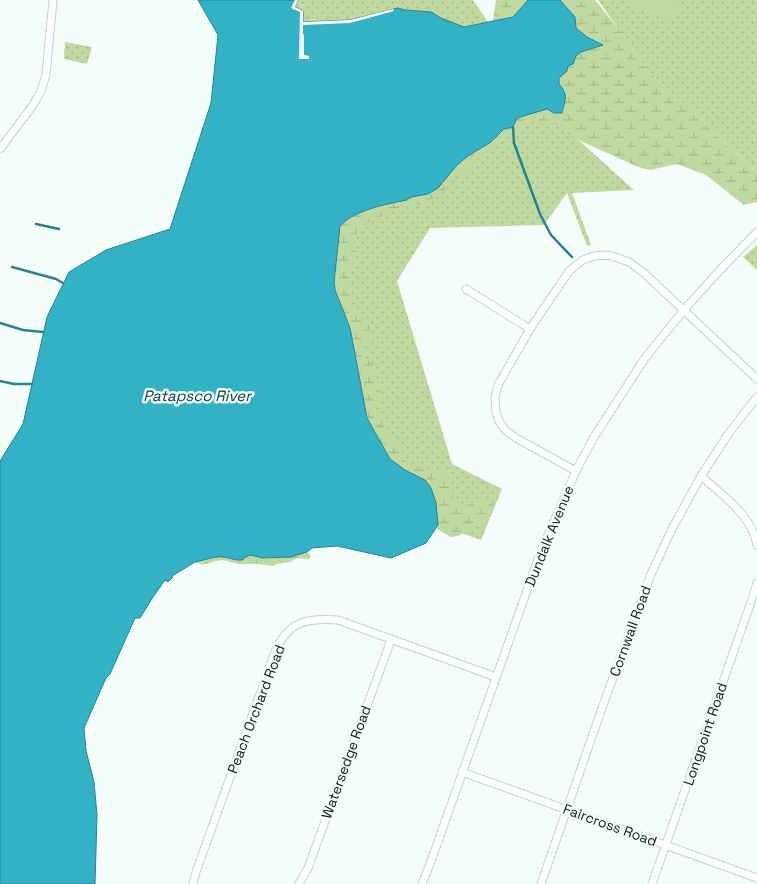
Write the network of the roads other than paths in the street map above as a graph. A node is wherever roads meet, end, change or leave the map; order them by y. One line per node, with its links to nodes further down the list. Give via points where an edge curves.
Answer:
1 (53, 0): 2 (street, via 46,75 41,91)
2 (0, 149)
3 (757, 232): 5 (street, Dundalk Avenue)
4 (466, 289): 6 (street)
5 (683, 311): 6 (street, via 629,262 604,255 594,256 570,270); 7 (street); 9 (street, Dundalk Avenue, via 645,358)
6 (530, 329): 9 (street, via 498,385 496,412 505,430)
7 (757, 379)
8 (757, 397): 10 (street, Cornwall Road)
9 (576, 471): 14 (street, Dundalk Avenue, via 541,551)
10 (701, 476): 11 (street, via 751,526); 16 (street, Cornwall Road, via 651,574)
11 (757, 545)
12 (757, 583): 17 (street, Longpoint Road)
13 (390, 640): 14 (street, Peach Orchard Road); 19 (street, Peach Orchard Road, via 338,620 319,619 300,623 284,637 275,652); 20 (street, Watersedge Road)
14 (496, 676): 15 (street, Dundalk Avenue)
15 (462, 772): 16 (street, Faircross Road); 21 (street, Dundalk Avenue)
16 (567, 809): 17 (street, Faircross Road); 22 (street, Cornwall Road)
17 (666, 845): 18 (street, Faircross Road); 23 (street, Longpoint Road)
18 (757, 878)
19 (193, 884)
20 (299, 884)
21 (422, 884)
22 (541, 884)
23 (652, 884)

